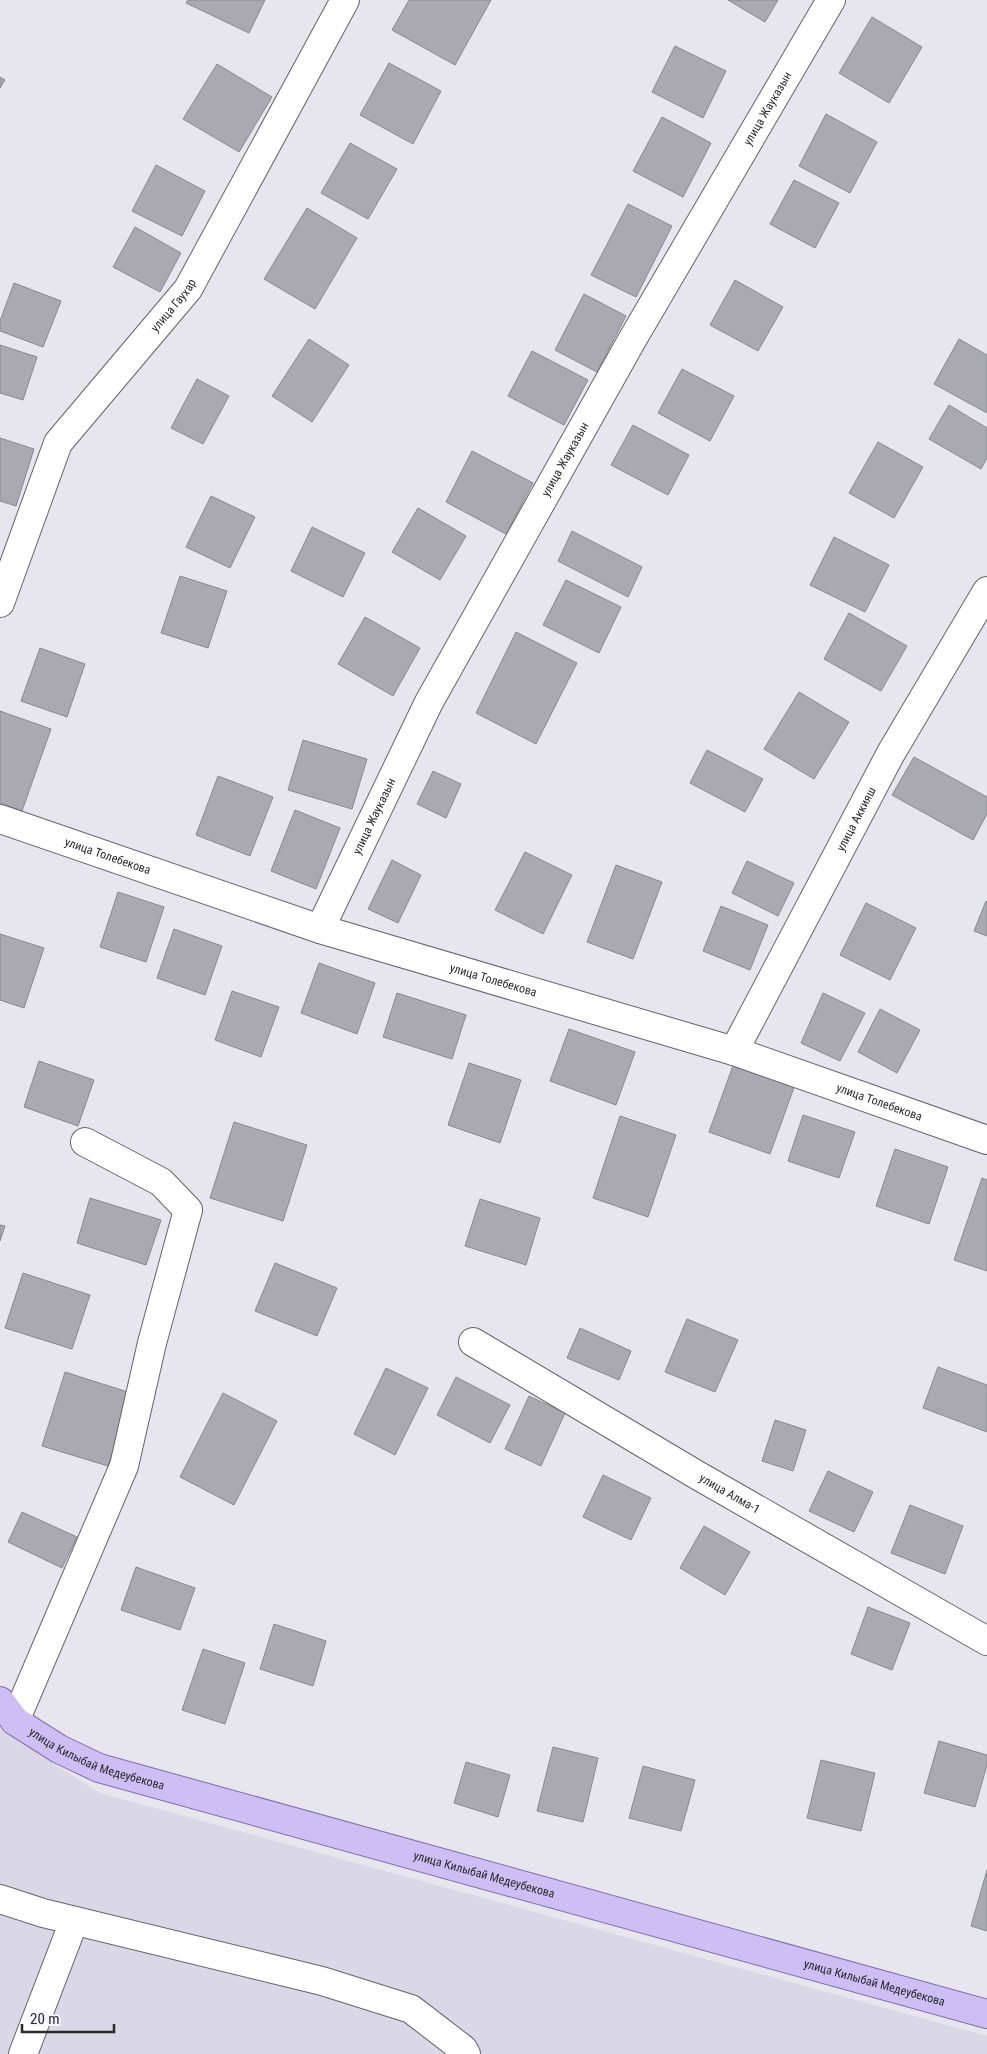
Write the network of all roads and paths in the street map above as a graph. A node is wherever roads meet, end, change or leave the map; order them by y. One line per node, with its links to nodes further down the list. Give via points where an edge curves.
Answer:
1 (345, 0): 4 (street, улица Гаухар, via 188,289 58,443)
2 (831, 0): 6 (street, улица Жауказын, via 632,340 428,702)
3 (987, 591): 7 (street, улица Аккияш, via 891,753)
4 (0, 603)
5 (0, 819): 6 (street, улица Толебекова)
6 (320, 929): 7 (street, улица Толебекова)
7 (734, 1051): 8 (street, улица Толебекова)
8 (987, 1140)
9 (86, 1142): 12 (street, via 161,1182 188,1210 152,1342 124,1466)
10 (473, 1342): 11 (street, улица Алма-1)
11 (987, 1641)
12 (7, 1711): 15 (main road, улица Килыбай Медеубекова, via 59,1749 99,1768)
13 (0, 1899): 14 (street)
14 (74, 1921): 16 (street); 17 (street, via 322,1981 411,2009)
15 (987, 2014)
16 (23, 2054)
17 (466, 2054)

